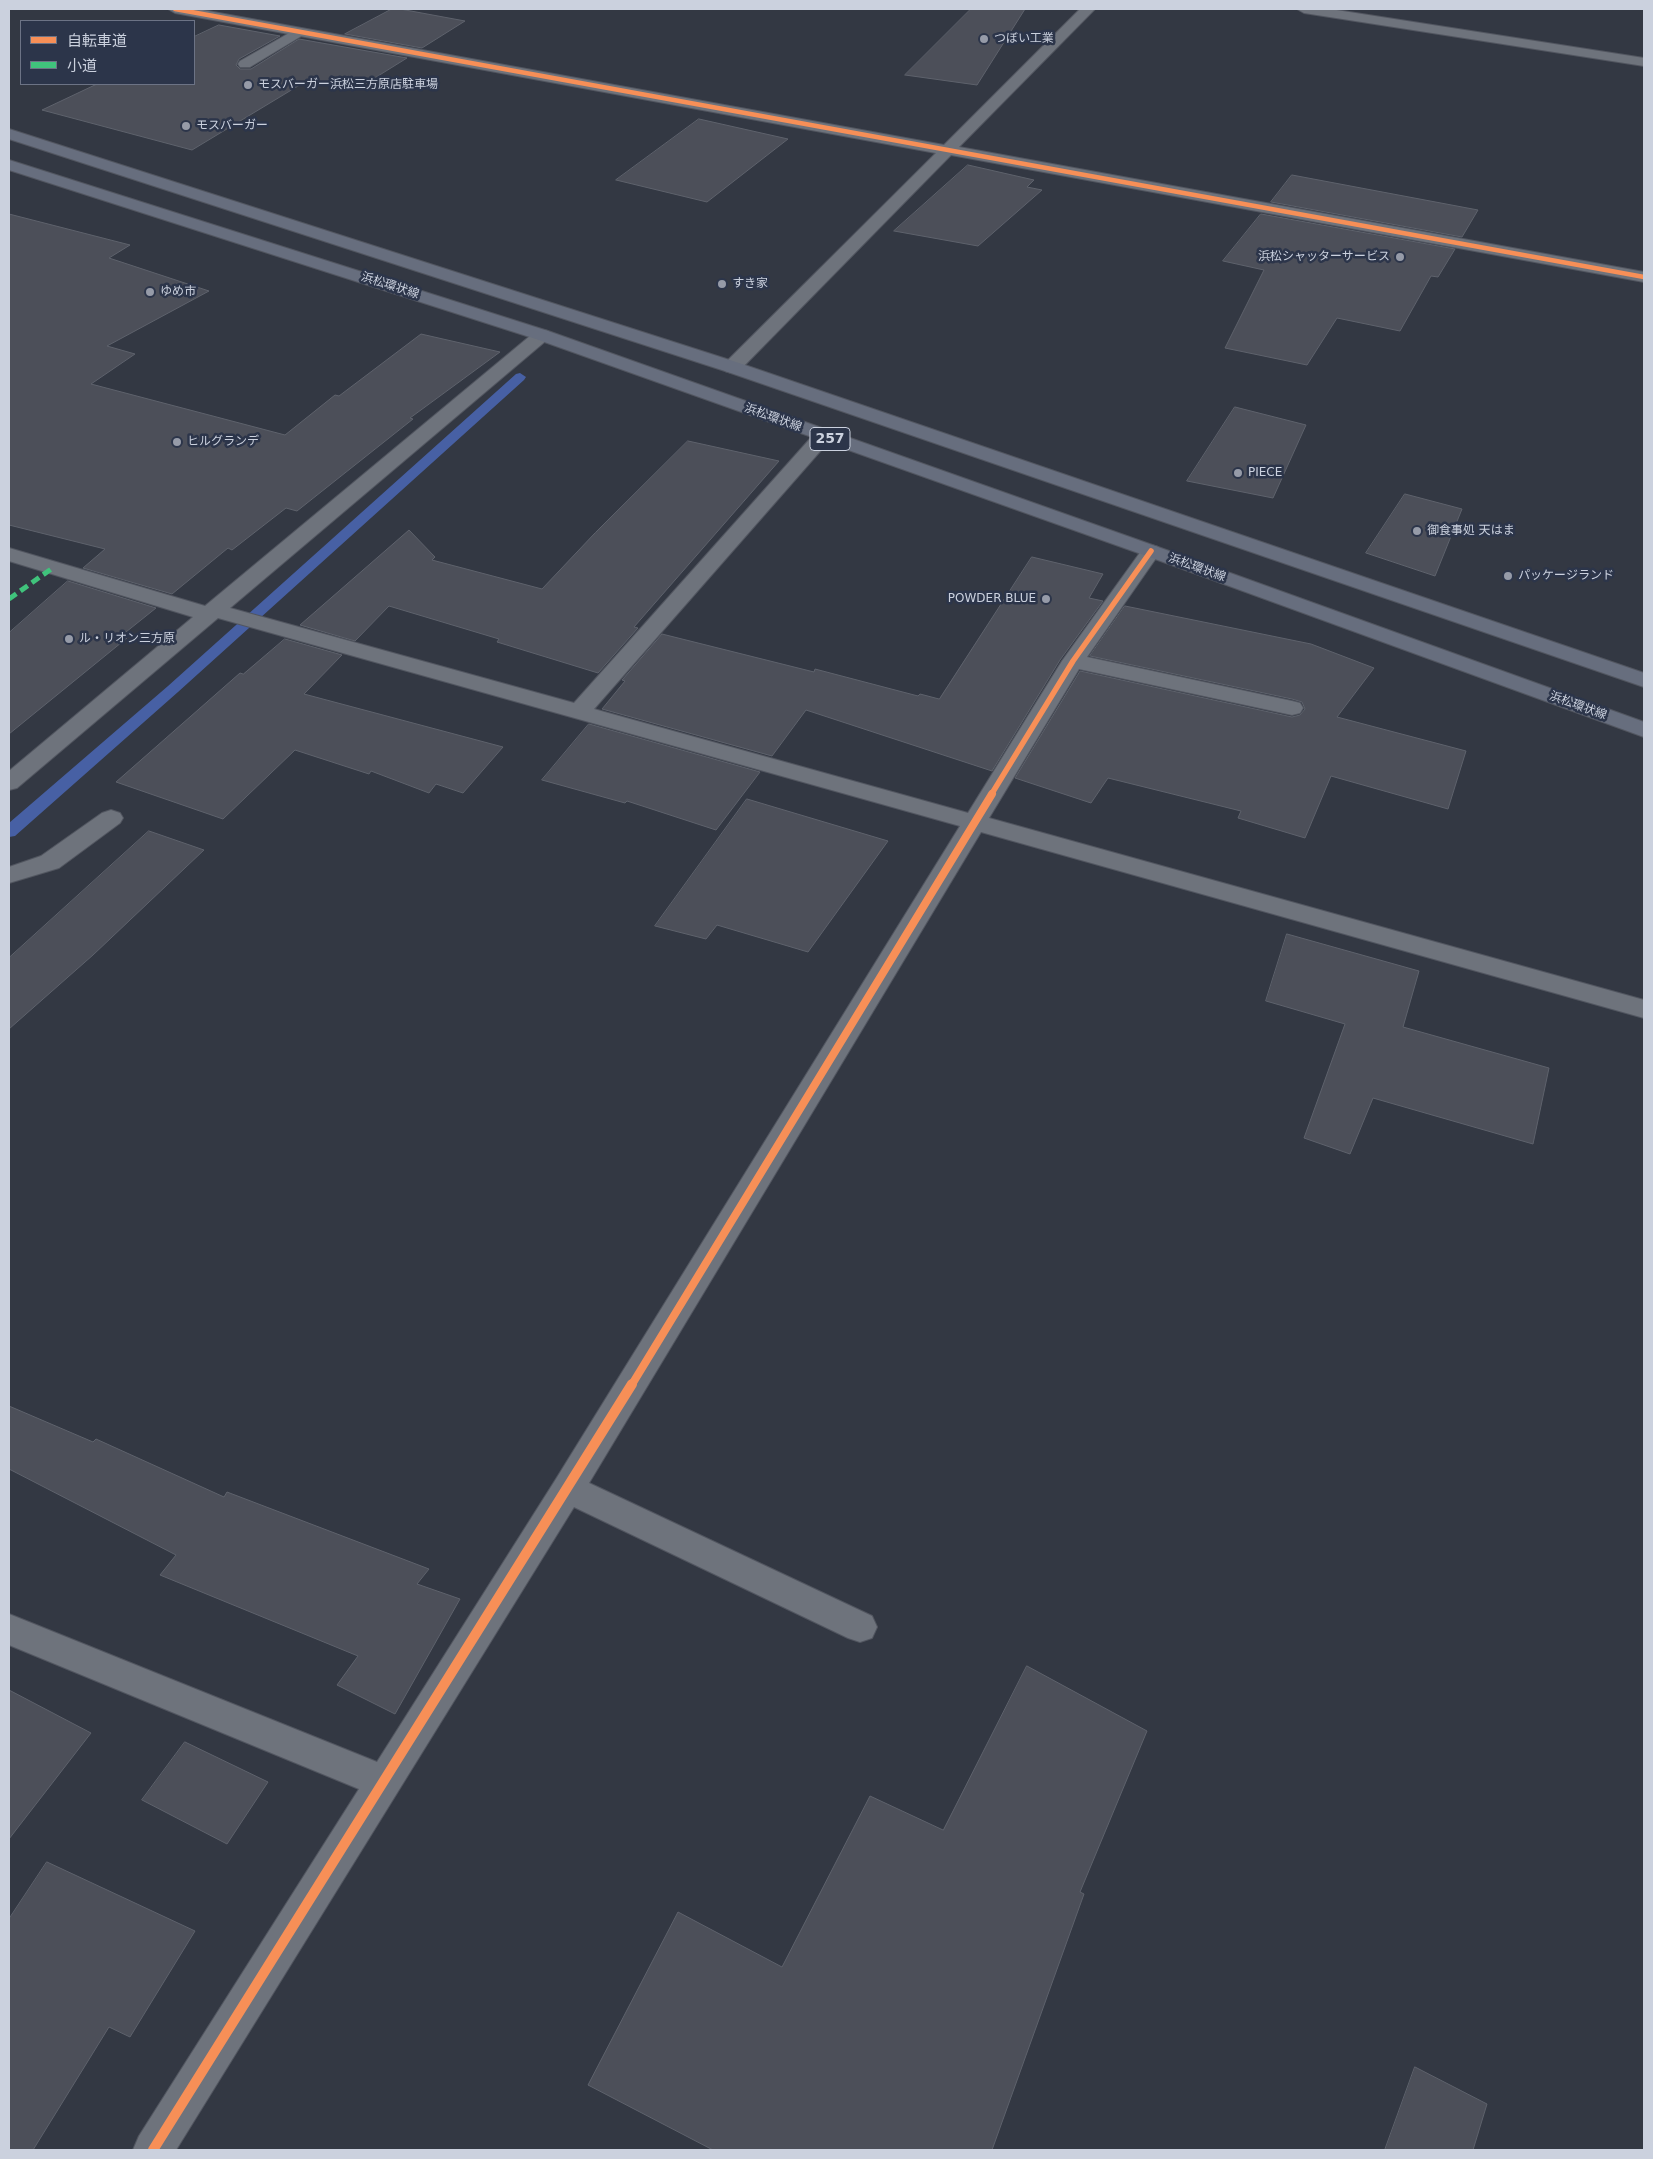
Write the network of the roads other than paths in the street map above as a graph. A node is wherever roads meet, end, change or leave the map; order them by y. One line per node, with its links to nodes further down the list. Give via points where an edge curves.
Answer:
1 (176, 9): 4 (street)
2 (1088, 9): 9 (street)
3 (1304, 9): 6 (street)
4 (210, 12): 5 (street)
5 (298, 32): 7 (street); 9 (street)
6 (1644, 62)
7 (245, 64)
8 (9, 134): 13 (highway, 浜松環状線 / 257)
9 (948, 149): 11 (street); 13 (street)
10 (9, 165): 12 (highway, 浜松環状線 / 257)
11 (1644, 277)
12 (542, 335): 14 (highway, 浜松環状線 / 257); 17 (street)
13 (732, 367): 19 (highway, 浜松環状線 / 257)
14 (822, 436): 15 (highway, 浜松環状線 / 257); 21 (street)
15 (1152, 551): 18 (street); 22 (highway, 浜松環状線 / 257)
16 (9, 554): 17 (street)
17 (210, 612): 21 (street); 23 (street)
18 (1073, 661): 20 (street); 25 (street)
19 (1644, 680)
20 (1292, 708)
21 (579, 712): 25 (street)
22 (1644, 730)
23 (9, 783)
24 (111, 818): 26 (street, via 50,862)
25 (974, 822): 27 (street); 28 (street)
26 (9, 875)
27 (1644, 1009)
28 (568, 1489): 29 (street); 31 (street)
29 (860, 1626)
30 (9, 1629): 31 (street)
31 (384, 1782): 32 (street)
32 (153, 2150)

